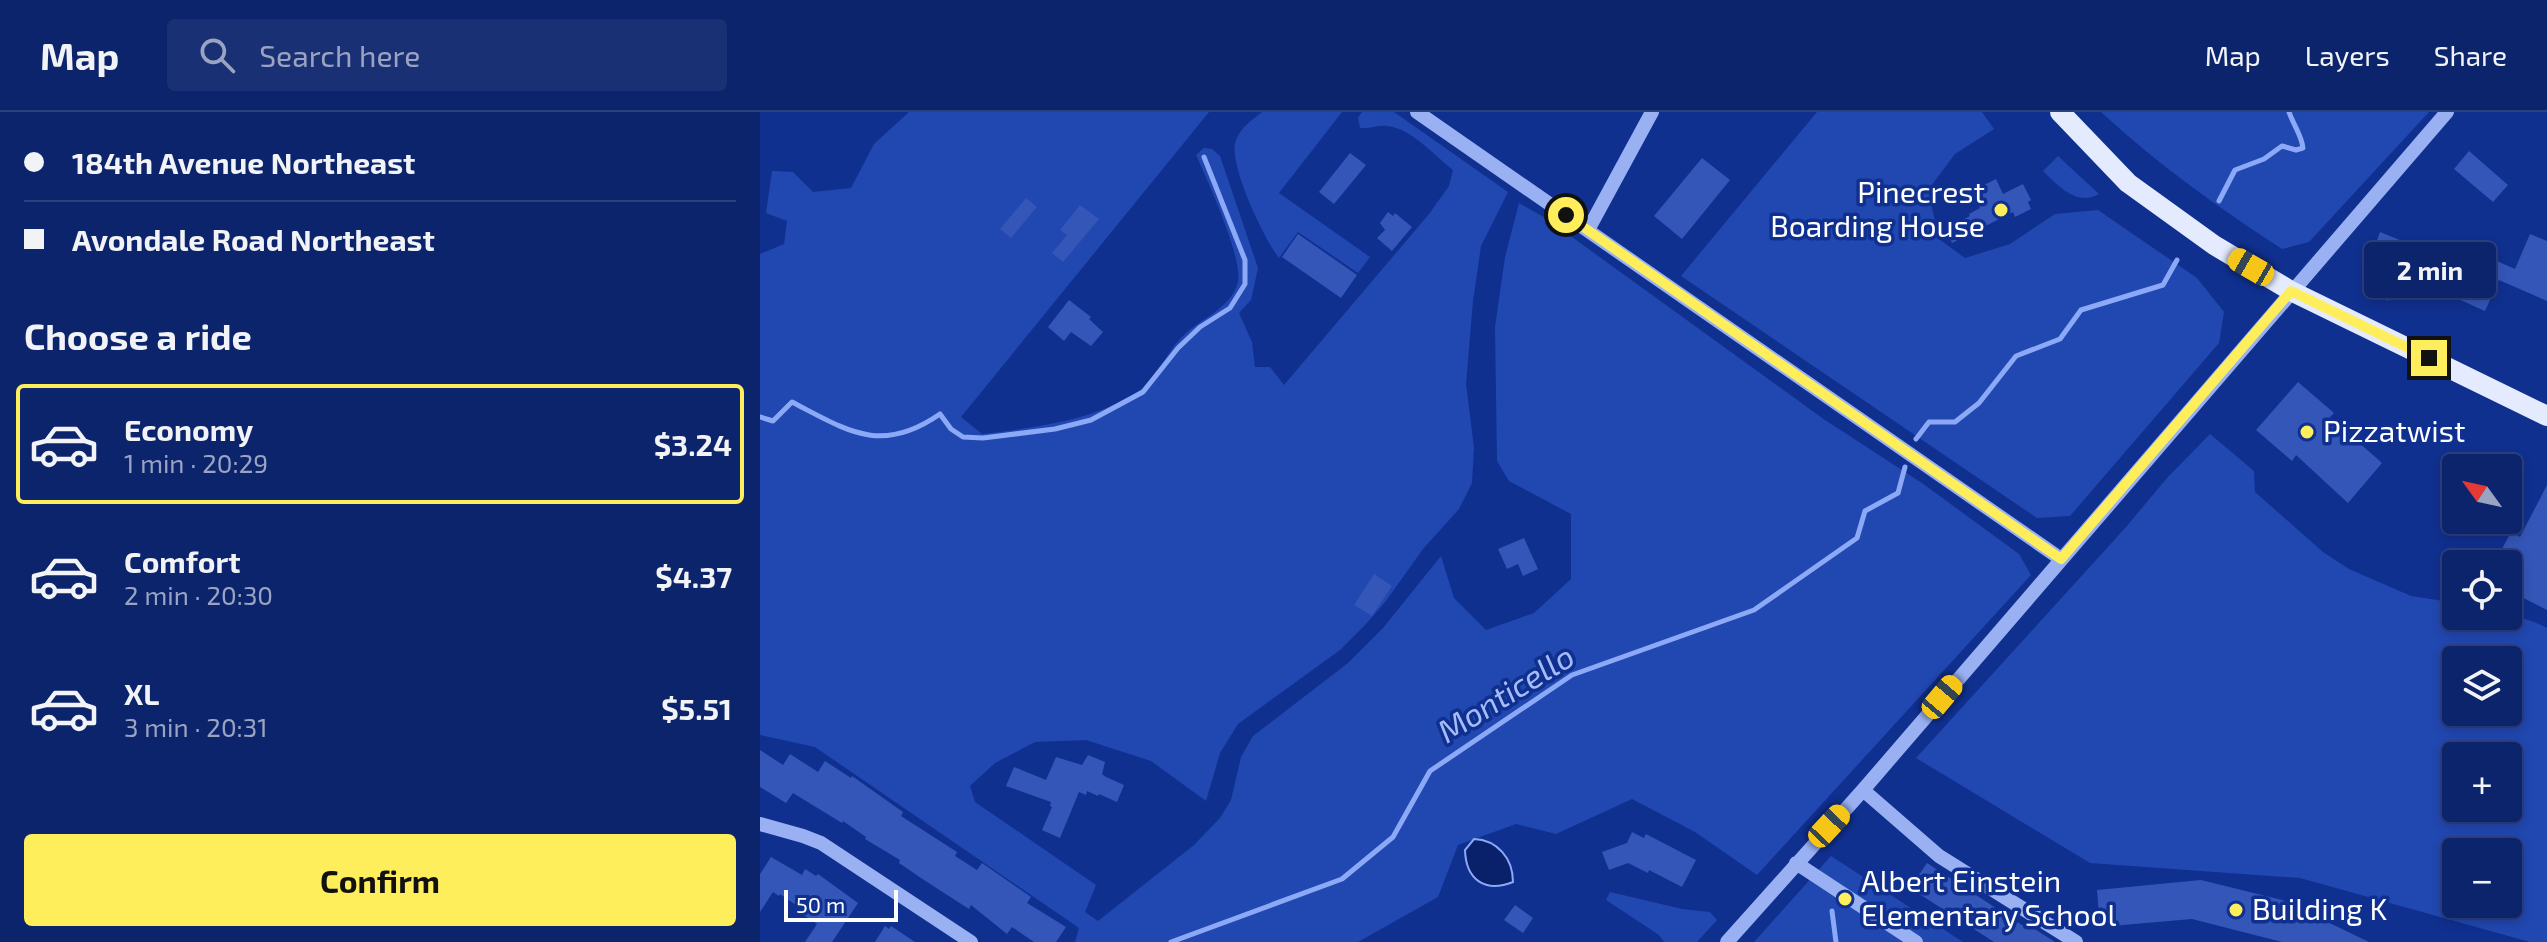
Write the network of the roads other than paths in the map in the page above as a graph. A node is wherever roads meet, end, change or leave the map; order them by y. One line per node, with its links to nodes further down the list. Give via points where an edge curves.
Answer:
1 (1417, 112): 5 (street)
2 (1652, 112): 5 (street)
3 (2060, 112): 6 (main road, via 2128,183 2214,245)
4 (2447, 112): 6 (street)
5 (1588, 230): 8 (street)
6 (2291, 291): 7 (main road); 8 (street)
7 (2547, 416)
8 (2061, 559): 9 (street)
9 (1863, 790): 11 (street); 15 (street, via 1939,856)
10 (760, 824): 12 (street, via 821,843)
11 (1796, 863): 13 (street); 14 (street)
12 (971, 942)
13 (1727, 942)
14 (1916, 942)
15 (2076, 942)

